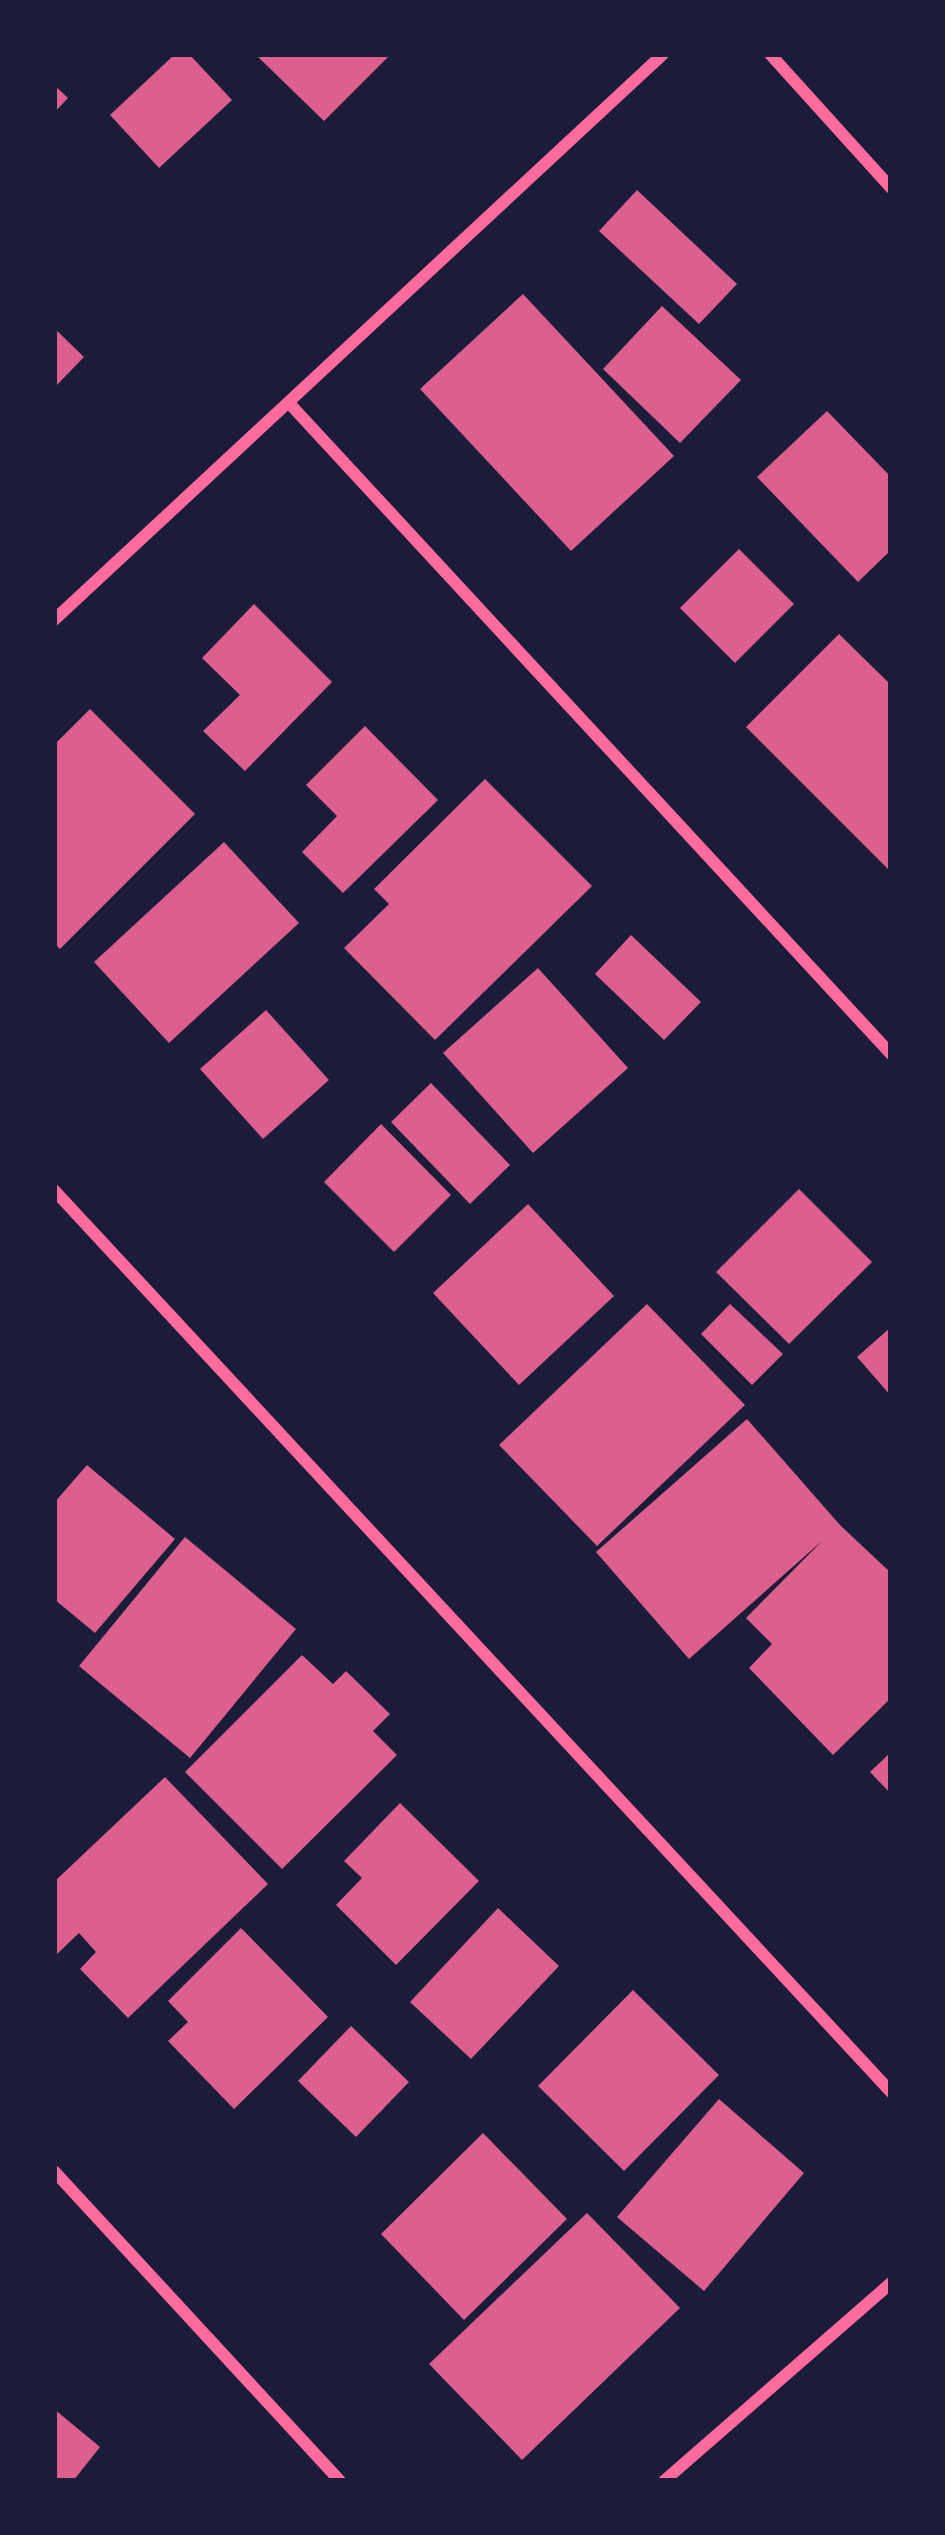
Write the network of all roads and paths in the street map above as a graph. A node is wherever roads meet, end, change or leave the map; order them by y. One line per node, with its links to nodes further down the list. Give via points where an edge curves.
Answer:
1 (663, 54): 4 (street)
2 (770, 54): 3 (street)
3 (891, 188)
4 (289, 403): 5 (street); 6 (street)
5 (54, 620)
6 (891, 1054)
7 (54, 1190): 8 (street)
8 (891, 2092)
9 (54, 2170): 11 (street)
10 (891, 2283): 12 (street)
11 (340, 2481)
12 (664, 2481)

